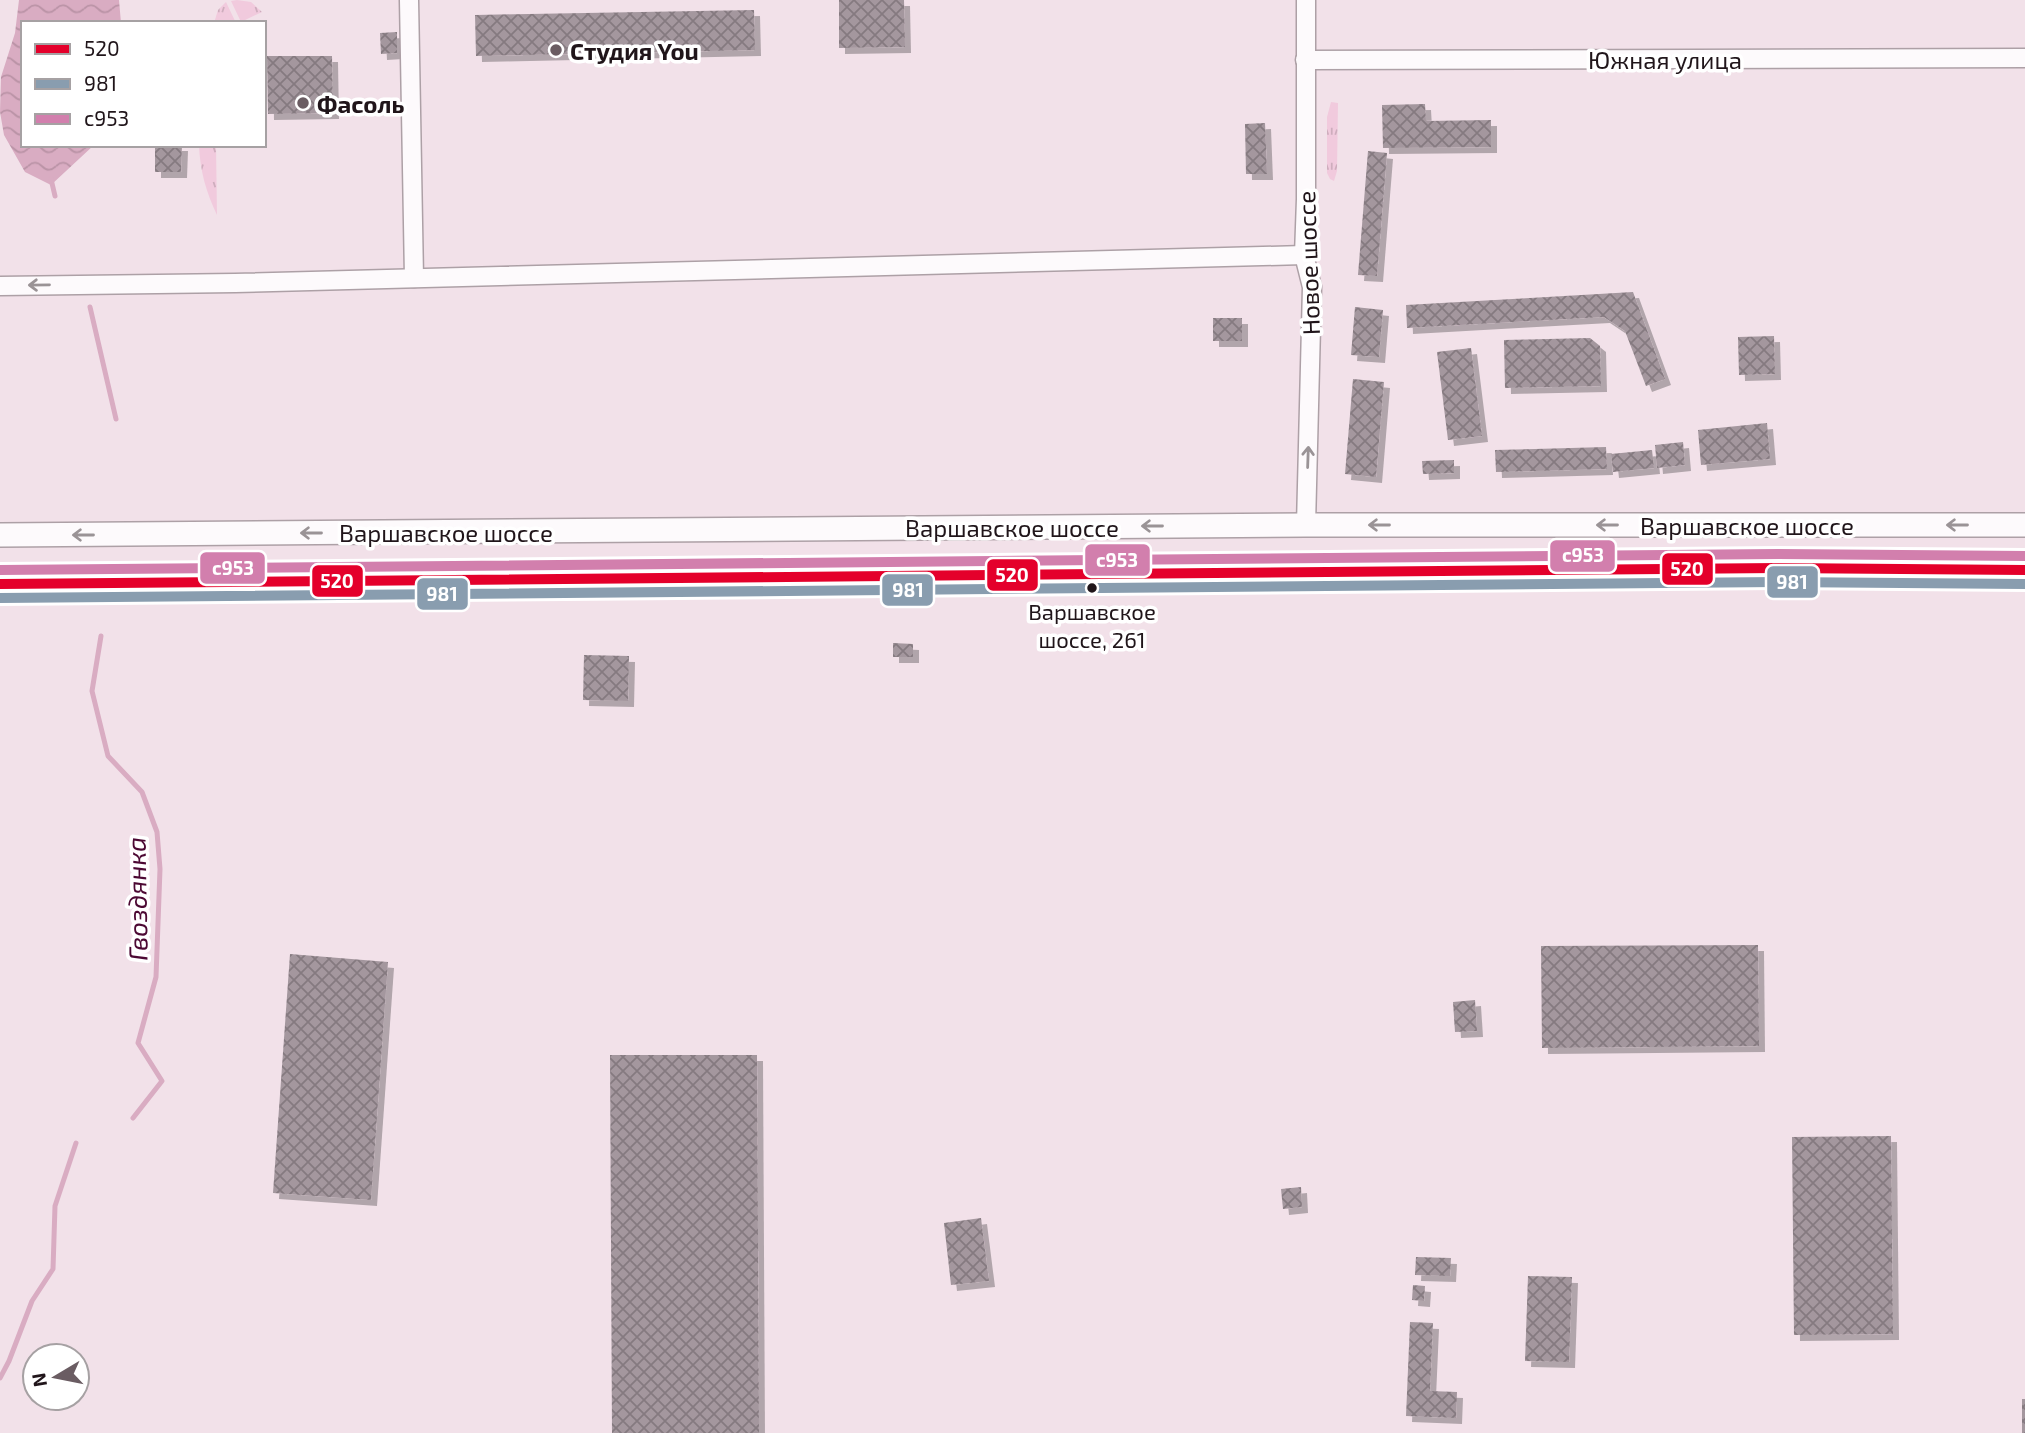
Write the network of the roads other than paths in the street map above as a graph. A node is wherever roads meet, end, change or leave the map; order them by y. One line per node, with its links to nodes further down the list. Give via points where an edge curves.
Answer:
1 (409, 0): 6 (street)
2 (1306, 0): 4 (street, Новое шоссе)
3 (2025, 58): 4 (street, Южная улица)
4 (1305, 60): 5 (street, Новое шоссе)
5 (1304, 255): 6 (street); 8 (street, Новое шоссе, one-way to 5, via 1312,287)
6 (414, 278): 7 (street, one-way to 7)
7 (0, 286)
8 (1306, 525): 9 (main road, Варшавское шоссе, one-way to 8); 10 (main road, Варшавское шоссе, one-way to 10)
9 (2025, 525)
10 (0, 535)
11 (2025, 570): 12 (main road, Варшавское шоссе, via 1778,568)
12 (0, 584)

